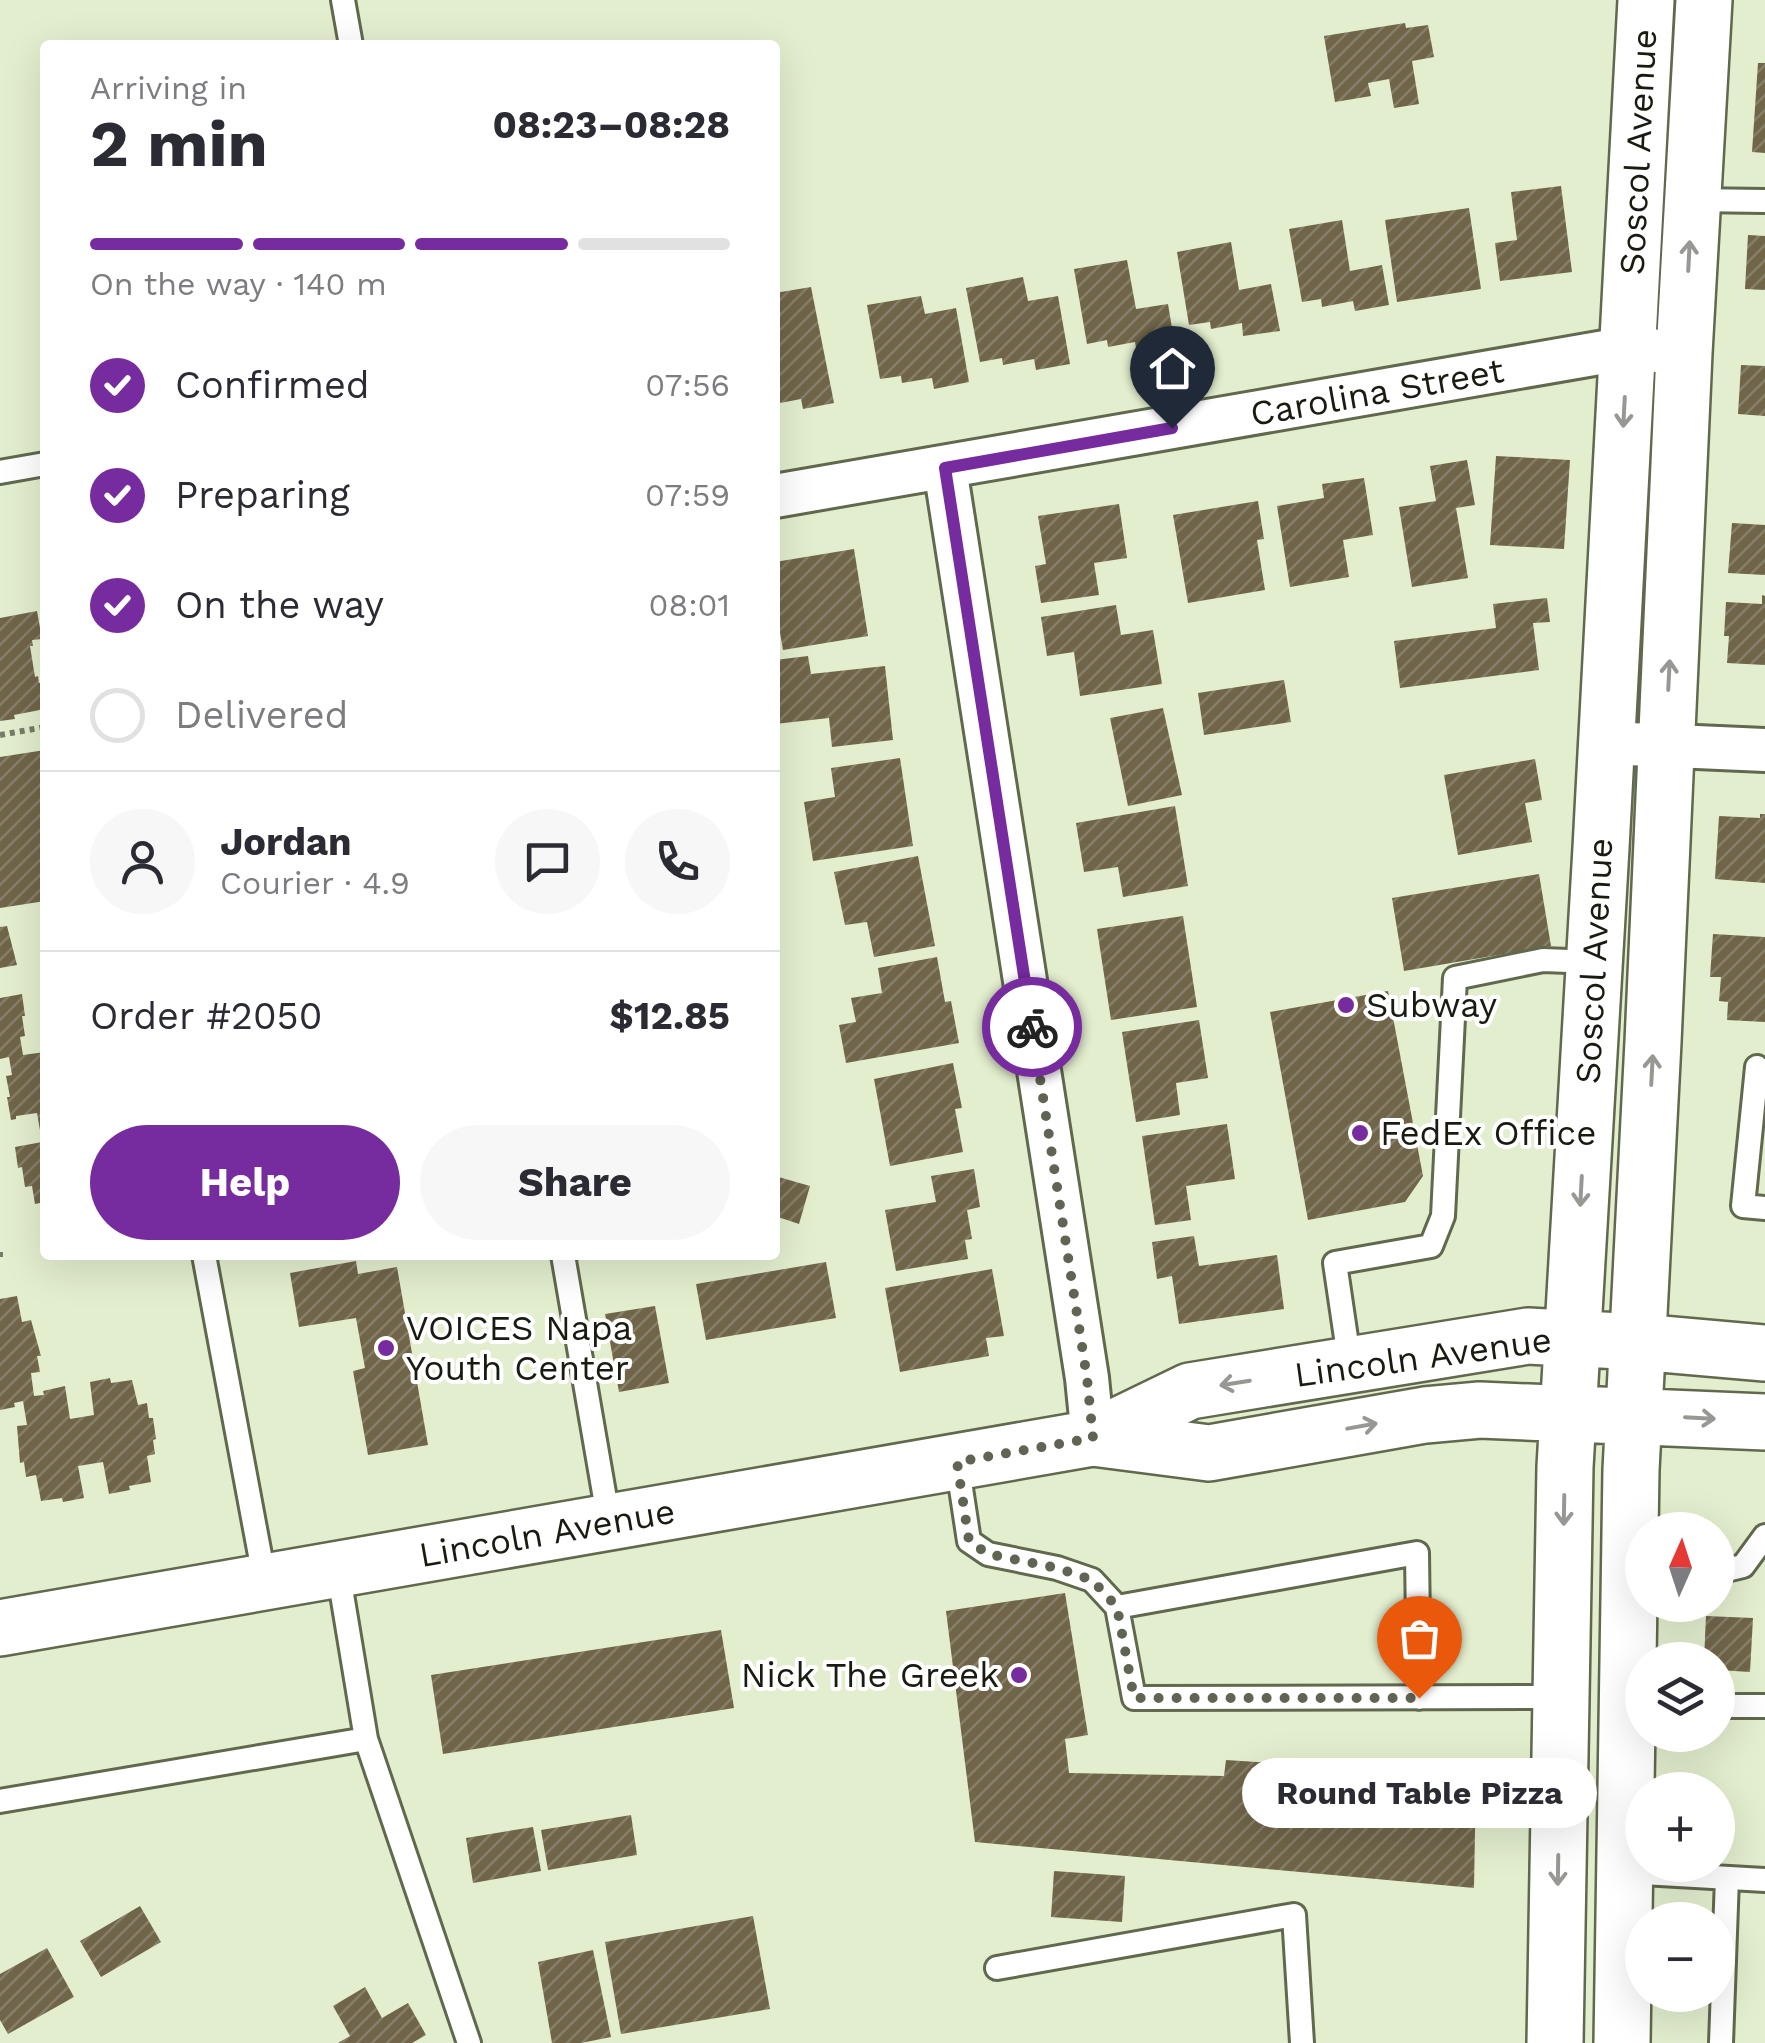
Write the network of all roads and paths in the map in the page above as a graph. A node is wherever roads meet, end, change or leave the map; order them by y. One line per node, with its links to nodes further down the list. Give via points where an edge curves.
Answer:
1 (343, 0): 4 (lane)
2 (1646, 0): 7 (main road, Soscol Avenue)
3 (1704, 0): 5 (main road, Soscol Avenue)
4 (350, 40)
5 (1692, 200): 6 (lane); 8 (main road, Soscol Avenue, one-way to 5)
6 (1765, 201)
7 (1628, 348): 8 (street, Carolina Street); 10 (street, Carolina Street); 15 (main road, Soscol Avenue, one-way to 15)
8 (1684, 353): 16 (main road, Soscol Avenue, one-way to 8)
9 (40, 465): 11 (lane)
10 (945, 468): 12 (street, Carolina Street); 30 (street)
11 (0, 472)
12 (780, 495)
13 (40, 728): 14 (path)
14 (0, 734)
15 (1606, 743): 16 (street); 18 (main road, Soscol Avenue)
16 (1665, 746): 17 (street); 24 (main road, Soscol Avenue, one-way to 16)
17 (1765, 750)
18 (1594, 962): 23 (main road, Soscol Avenue, one-way to 23); 26 (lane, via 1544,960 1455,978 1443,1216 1431,1246 1335,1263)
19 (1757, 1068): 20 (lane, via 1743,1206)
20 (1765, 1208)
21 (205, 1260): 37 (lane)
22 (563, 1260): 33 (lane)
23 (1574, 1338): 24 (main road, Lincoln Avenue); 26 (main road, Lincoln Avenue, via 1528,1336); 27 (main road, Soscol Avenue)
24 (1638, 1342): 25 (main road, Lincoln Avenue); 28 (main road, Soscol Avenue)
25 (1765, 1353)
26 (1350, 1364): 30 (main road, Lincoln Avenue, one-way to 30, via 1190,1391)
27 (1569, 1412): 28 (main road, Lincoln Avenue); 30 (main road, Lincoln Avenue, one-way to 27, via 1209,1453 1425,1415); 40 (main road, Soscol Avenue, one-way to 40)
28 (1634, 1415): 29 (main road, Lincoln Avenue, one-way to 29); 32 (main road, Soscol Avenue)
29 (1765, 1422)
30 (1093, 1438): 31 (main road, Lincoln Avenue)
31 (957, 1462): 33 (main road, Lincoln Avenue); 38 (lane, via 969,1541 988,1554 1092,1580)
32 (1633, 1512)
33 (609, 1522): 36 (main road, Lincoln Avenue)
34 (1765, 1536): 35 (lane)
35 (1735, 1568)
36 (338, 1570): 37 (main road, Lincoln Avenue); 44 (lane)
37 (265, 1582): 39 (main road, Lincoln Avenue)
38 (1117, 1607): 41 (lane, via 1134,1698); 41 (lane, via 1418,1553)
39 (0, 1628)
40 (1561, 1697): 41 (lane); 53 (main road, Soscol Avenue, one-way to 53)
41 (1419, 1698)
42 (1735, 1706): 43 (lane)
43 (1765, 1706)
44 (366, 1739): 45 (lane); 51 (lane)
45 (0, 1801)
46 (1625, 1872): 54 (main road, Soscol Avenue)
47 (1735, 1878): 48 (lane)
48 (1765, 1880)
49 (1726, 1882): 55 (lane)
50 (998, 1968): 52 (lane, via 1294,1915)
51 (469, 2043)
52 (1302, 2043)
53 (1555, 2043)
54 (1622, 2043)
55 (1721, 2043)

